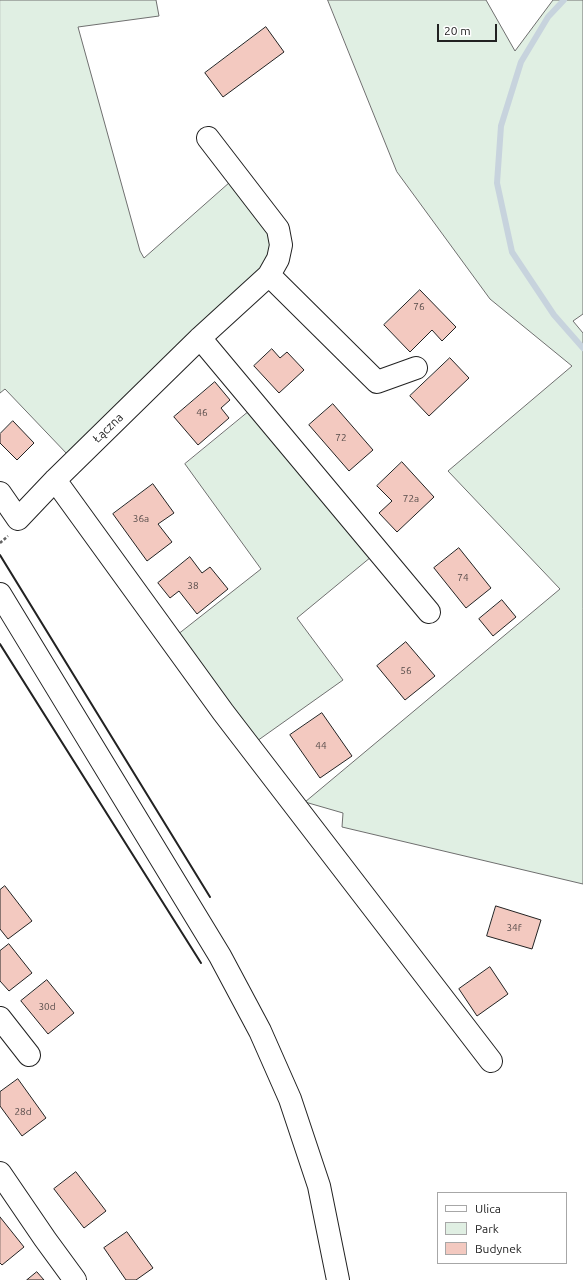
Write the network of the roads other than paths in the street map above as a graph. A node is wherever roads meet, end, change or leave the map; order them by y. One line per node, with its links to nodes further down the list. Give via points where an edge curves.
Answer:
1 (208, 138): 2 (main road, Łączna, via 278,229 282,245)
2 (269, 275): 3 (main road, Łączna); 4 (main road, via 377,382)
3 (200, 338): 5 (main road, Łączna); 8 (main road)
4 (416, 368)
5 (55, 480): 6 (main road, Łączna, via 18,519); 11 (main road, via 222,712)
6 (0, 493)
7 (0, 594): 14 (main road, via 220,956 260,1031 290,1100 319,1186)
8 (429, 612)
9 (0, 1018): 10 (main road)
10 (29, 1055)
11 (491, 1061)
12 (0, 1173): 13 (main road)
13 (75, 1280)
14 (338, 1280)

